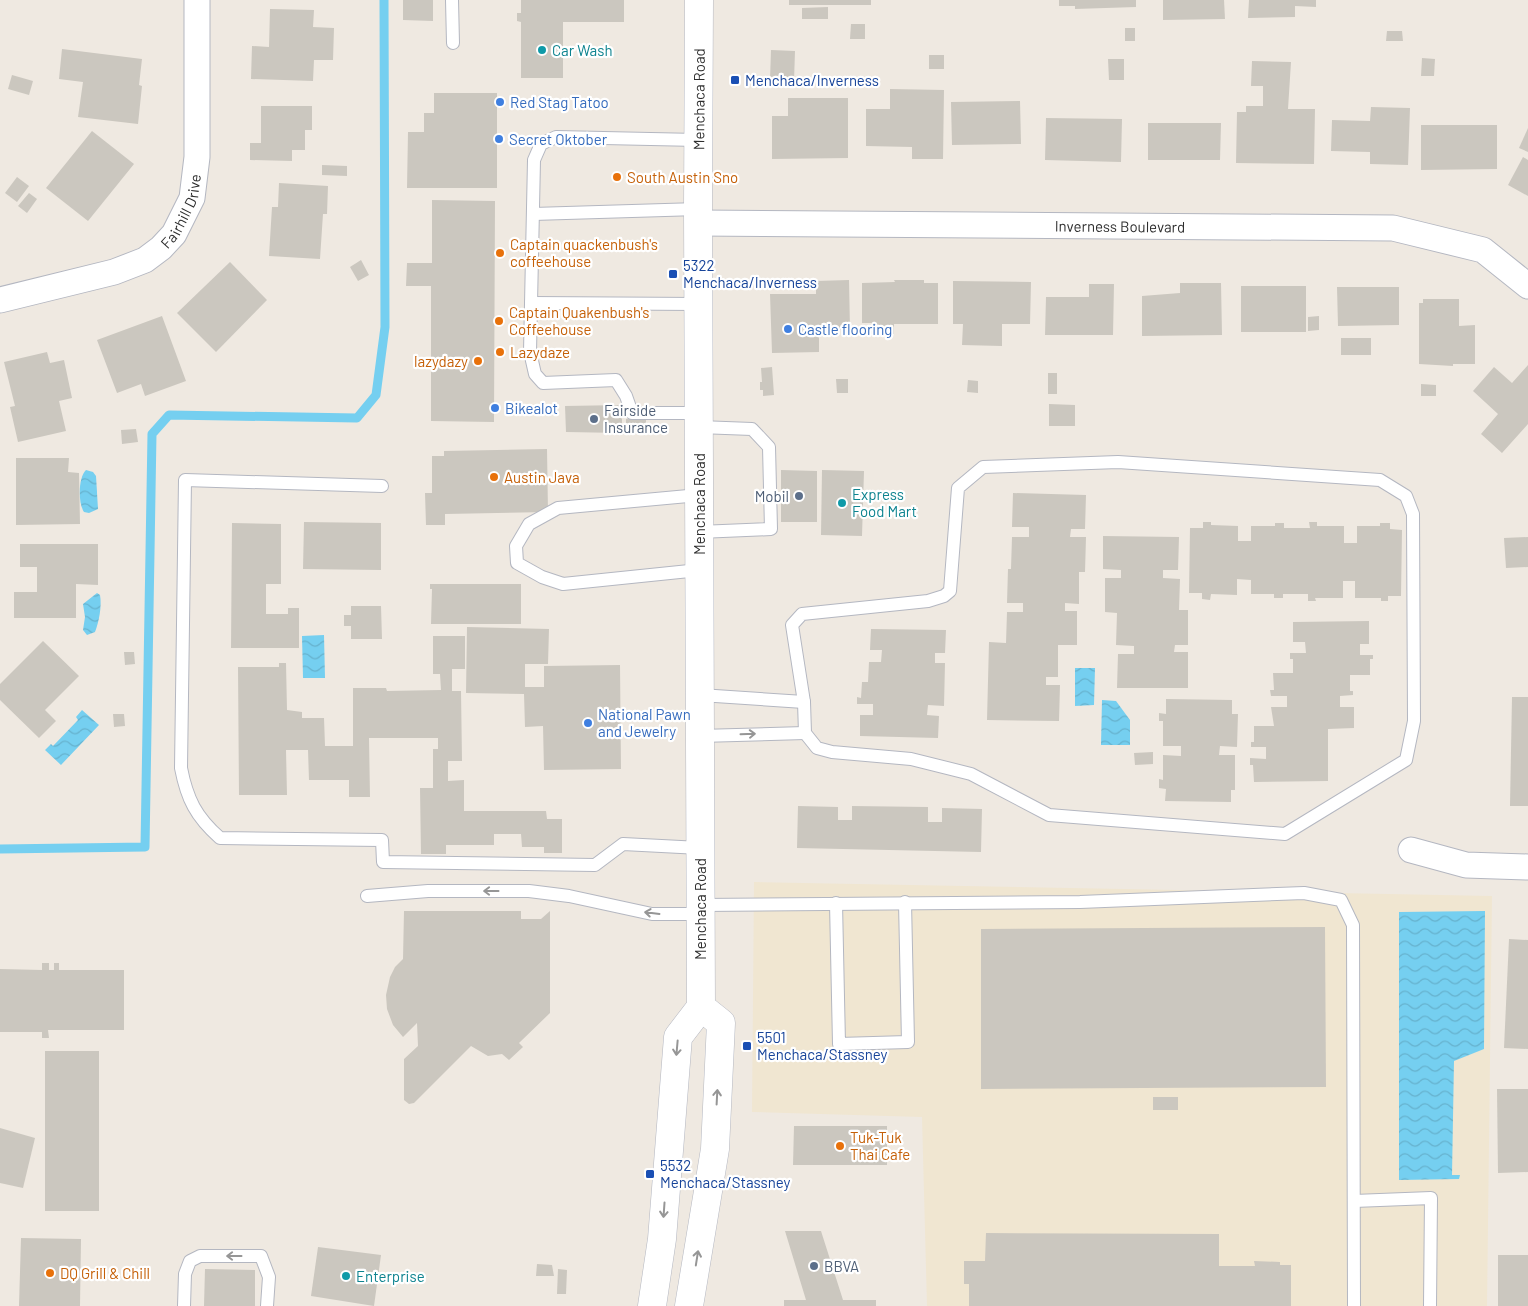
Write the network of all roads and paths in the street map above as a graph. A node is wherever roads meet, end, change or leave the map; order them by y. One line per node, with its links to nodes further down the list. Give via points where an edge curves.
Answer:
1 (198, 0): 9 (street, Fairhill Drive, via 197,157 192,198 174,234 145,260 122,269)
2 (452, 0): 4 (lane)
3 (699, 0): 5 (main road, Menchaca Road)
4 (453, 43)
5 (698, 140): 6 (lane, via 556,137 541,144 534,160); 7 (main road, Menchaca Road)
6 (533, 214): 7 (lane); 10 (lane)
7 (698, 216): 8 (street, Inverness Boulevard, via 1392,228 1483,250); 11 (main road, Menchaca Road)
8 (1528, 286)
9 (0, 300)
10 (531, 303): 11 (lane); 12 (lane, via 530,352 535,374 543,383 616,380 632,413)
11 (699, 304): 12 (main road, Menchaca Road)
12 (699, 420): 14 (main road, Menchaca Road); 15 (lane, via 752,429 769,446 770,529)
13 (382, 486): 21 (lane, via 185,480 181,768 191,804 212,831 220,838 382,840 383,862 595,866 623,844)
14 (699, 495): 15 (main road, Menchaca Road); 16 (lane, via 558,508 529,524 516,546 517,564 563,584)
15 (699, 532): 16 (main road, Menchaca Road)
16 (699, 570): 17 (main road, Menchaca Road)
17 (700, 695): 18 (lane); 20 (main road, Menchaca Road)
18 (804, 702): 19 (lane); 19 (lane, via 792,625 795,620 802,614 928,601 944,596 950,591 958,488 983,467 1118,462 1380,480 1406,496 1413,514 1414,720 1406,760 1285,834 1049,814 971,774 911,759 832,752 817,748)
19 (805, 732): 20 (lane, one-way to 19)
20 (700, 736): 21 (main road, Menchaca Road)
21 (700, 848): 27 (main road, Menchaca Road)
22 (1411, 850): 23 (street, via 1466,865)
23 (1528, 867)
24 (368, 896): 27 (lane, one-way to 24, via 652,914 530,891 428,891)
25 (905, 902): 26 (lane); 26 (lane, via 908,1042 839,1044); 29 (lane, via 1080,902 1304,893 1341,900 1353,925)
26 (836, 903): 27 (lane)
27 (700, 910): 28 (main road, Menchaca Road)
28 (701, 1007): 32 (main road, one-way to 32, via 678,1037 662,1240); 33 (main road, one-way to 28, via 715,1149 721,1023)
29 (1354, 1201): 34 (lane); 35 (lane, via 1431,1198)
30 (184, 1306): 31 (lane, one-way to 30, via 268,1277 261,1256 200,1256 190,1261 185,1274)
31 (266, 1306)
32 (652, 1306)
33 (689, 1306)
34 (1354, 1306)
35 (1430, 1306)

